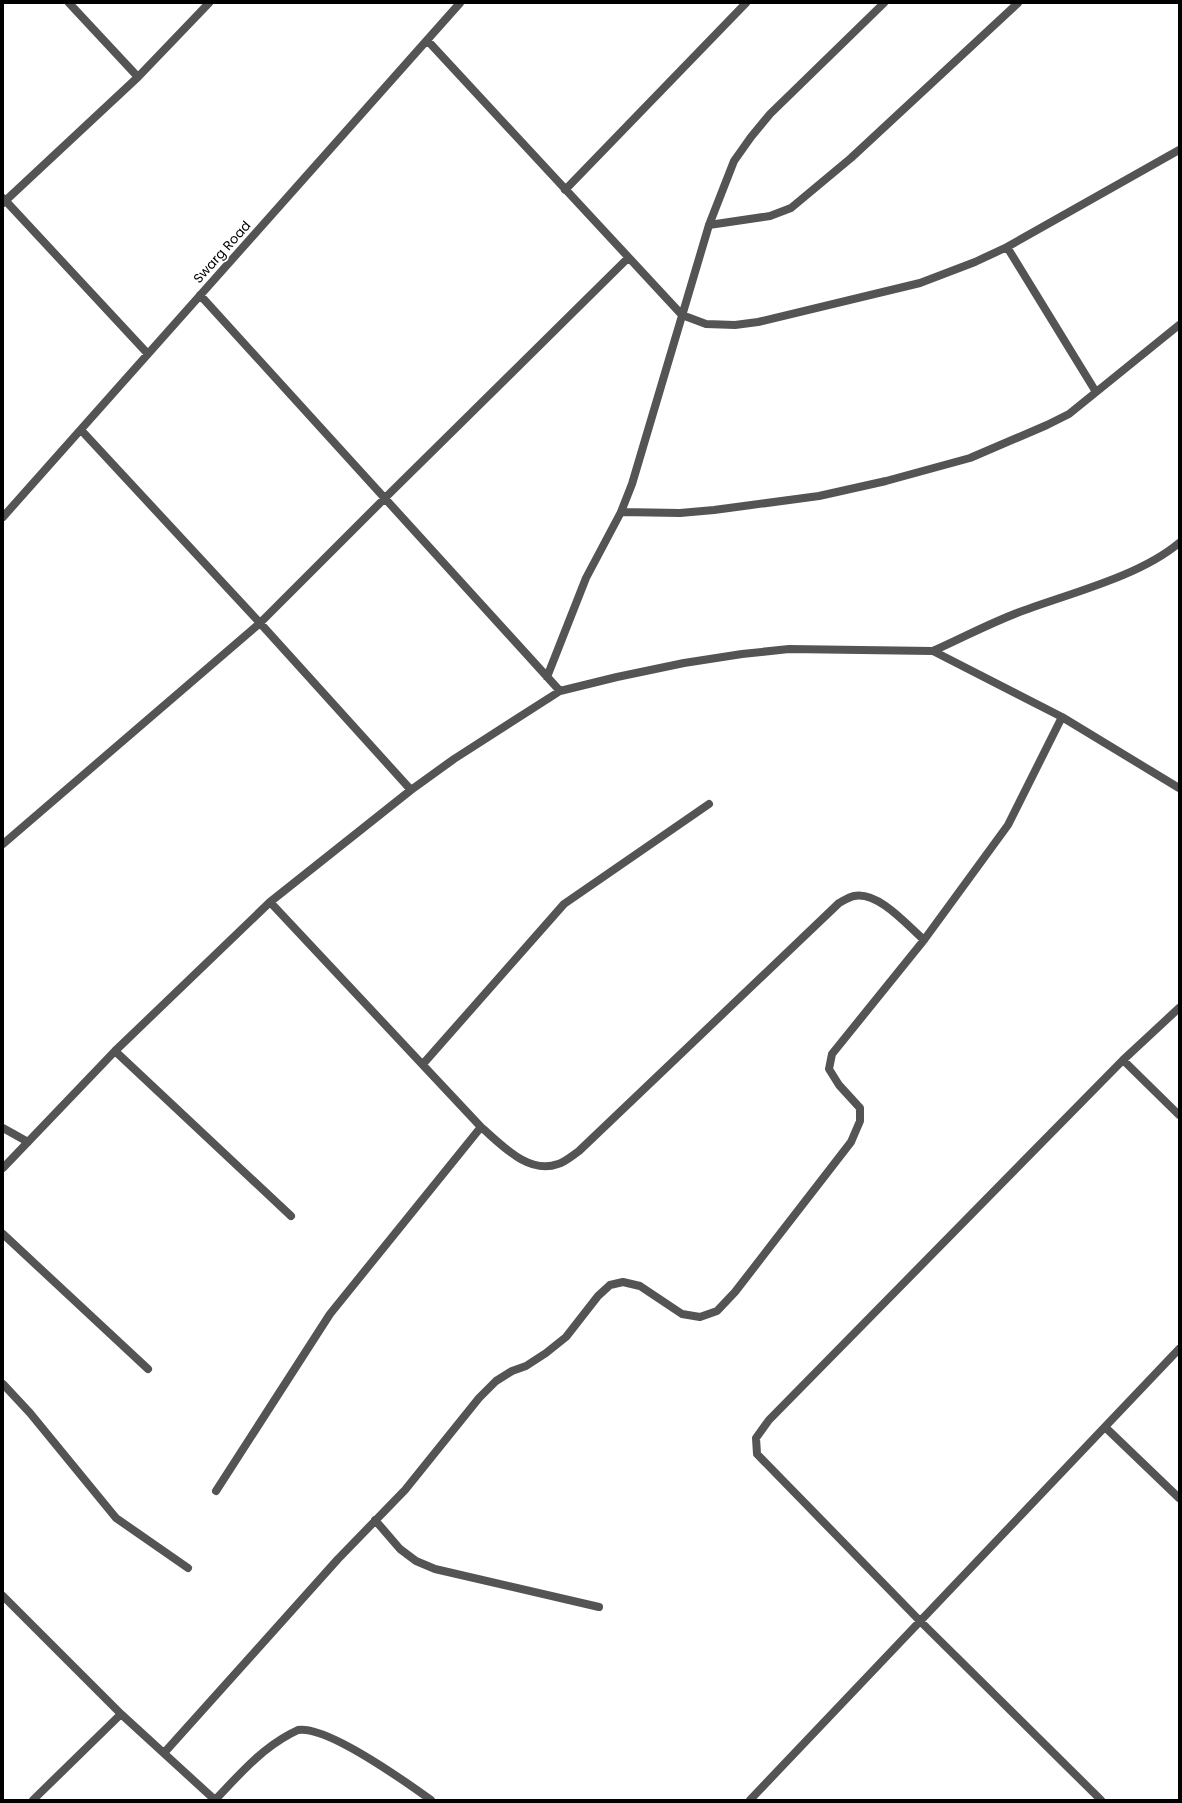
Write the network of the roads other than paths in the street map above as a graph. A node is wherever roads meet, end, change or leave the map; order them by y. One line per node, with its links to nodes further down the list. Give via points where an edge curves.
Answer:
1 (69, 3): 8 (street)
2 (209, 3): 8 (street)
3 (460, 3): 7 (street, Swarg Road)
4 (746, 3): 10 (street)
5 (884, 3): 12 (street, via 770,114 751,137 734,161)
6 (1018, 3): 12 (street, via 851,158 791,208 770,216)
7 (427, 40): 10 (street); 15 (street, Swarg Road)
8 (138, 77): 11 (street)
9 (1179, 150): 13 (street)
10 (566, 190): 14 (street)
11 (4, 201): 18 (street)
12 (709, 225): 16 (street)
13 (1007, 247): 16 (street, via 920,282 791,316 735,325 706,324); 19 (street)
14 (628, 258): 16 (street); 21 (street)
15 (200, 295): 18 (street, Swarg Road); 21 (street)
16 (682, 315): 22 (street, via 632,484)
17 (1179, 325): 19 (street)
18 (148, 354): 20 (street, Swarg Road)
19 (1096, 392): 22 (street, via 1069,414 970,458 886,481 819,496 746,507 680,513)
20 (81, 430): 23 (street, Swarg Road); 25 (street)
21 (385, 498): 25 (street); 27 (street)
22 (621, 512): 27 (street, via 586,578)
23 (3, 517)
24 (1179, 543): 26 (street, via 1144,566 1000,620)
25 (260, 623): 31 (street); 33 (street)
26 (933, 651): 28 (street, via 789,649 742,654 684,663); 29 (street)
27 (547, 677): 28 (street)
28 (560, 691): 31 (street, via 454,759)
29 (1062, 717): 30 (street); 35 (street, via 1008,825)
30 (1179, 788)
31 (411, 790): 34 (street)
32 (709, 804): 39 (street, via 564,904)
33 (3, 844)
34 (270, 902): 37 (street); 39 (street)
35 (924, 940): 41 (street, via 886,906 872,898 854,896 839,903 579,1151 559,1164 543,1167 524,1161); 53 (street, via 832,1054 829,1069 839,1085 860,1108 860,1121 851,1142 735,1292 716,1311 700,1317 682,1314 640,1286 623,1282 610,1285 598,1296 566,1337 526,1366 496,1381 479,1398 405,1490)
36 (1179, 1008): 38 (street)
37 (115, 1051): 43 (street); 45 (street)
38 (1123, 1060): 40 (street); 57 (street, via 769,1420 756,1438 757,1454)
39 (423, 1064): 41 (street)
40 (1179, 1115)
41 (481, 1127): 51 (street, via 330,1314)
42 (3, 1128): 43 (street)
43 (28, 1142): 44 (street)
44 (3, 1168)
45 (291, 1216)
46 (3, 1234): 48 (street)
47 (1179, 1349): 50 (street)
48 (148, 1369)
49 (3, 1384): 54 (street, via 116,1518)
50 (1105, 1427): 52 (street); 57 (street)
51 (216, 1491)
52 (1179, 1498)
53 (375, 1520): 56 (street, via 400,1549 416,1561 435,1569); 59 (street)
54 (188, 1568)
55 (3, 1596): 58 (street)
56 (599, 1607)
57 (920, 1621): 63 (street); 64 (street)
58 (121, 1714): 59 (street); 60 (street)
59 (164, 1753): 61 (street)
60 (33, 1800)
61 (215, 1800): 62 (street, via 262,1752 298,1730 319,1732 354,1750 398,1776)
62 (431, 1800)
63 (750, 1800)
64 (1100, 1800)

